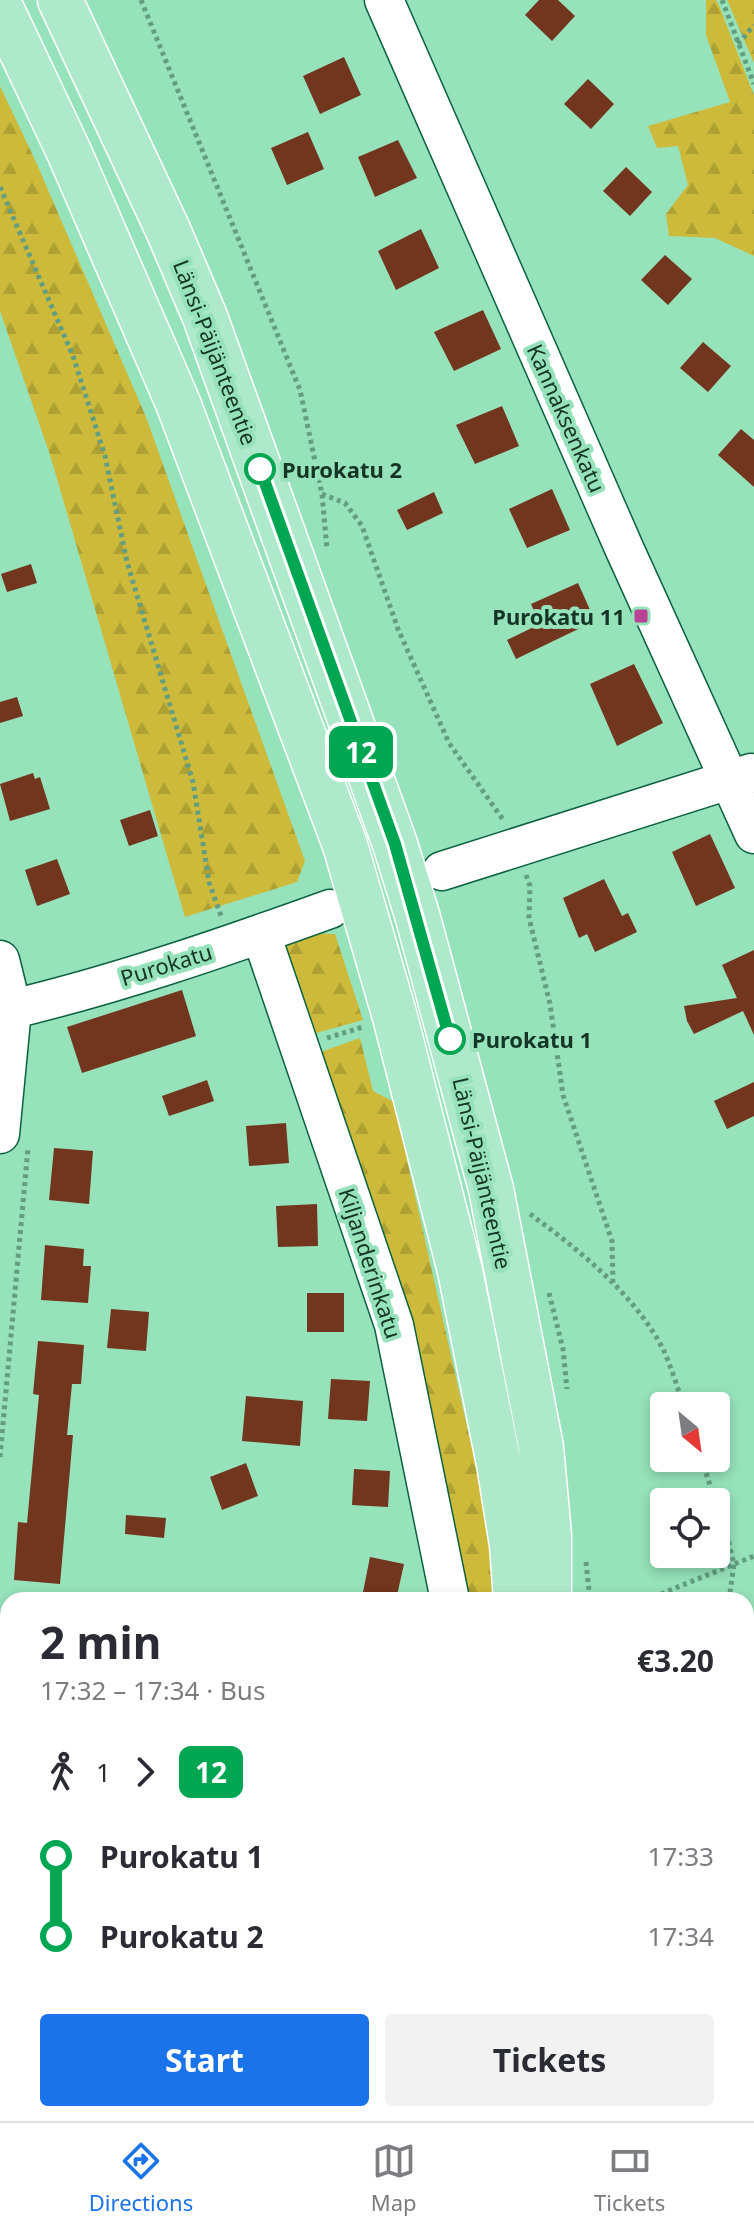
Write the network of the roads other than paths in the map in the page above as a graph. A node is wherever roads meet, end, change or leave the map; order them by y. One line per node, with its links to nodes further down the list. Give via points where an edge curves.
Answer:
1 (60, 0): 14 (main road, Länsi-Päijänteentie, via 205,317 418,918 491,1189 541,1447)
2 (384, 0): 4 (street, Kannaksenkatu, via 594,481)
3 (0, 6): 13 (main road, Länsi-Päijänteentie, via 178,403 345,845 460,1271 499,1464)
4 (742, 776): 5 (street, Kannaksenkatu); 6 (street)
5 (754, 834)
6 (442, 871)
7 (330, 909): 8 (street, Purokatu)
8 (261, 934): 10 (street, Purokatu); 12 (street, Kiljanderinkatu, via 394,1325)
9 (0, 960): 10 (street)
10 (6, 1010): 11 (street)
11 (14, 1134)
12 (448, 1592)
13 (515, 1592)
14 (549, 1592)

